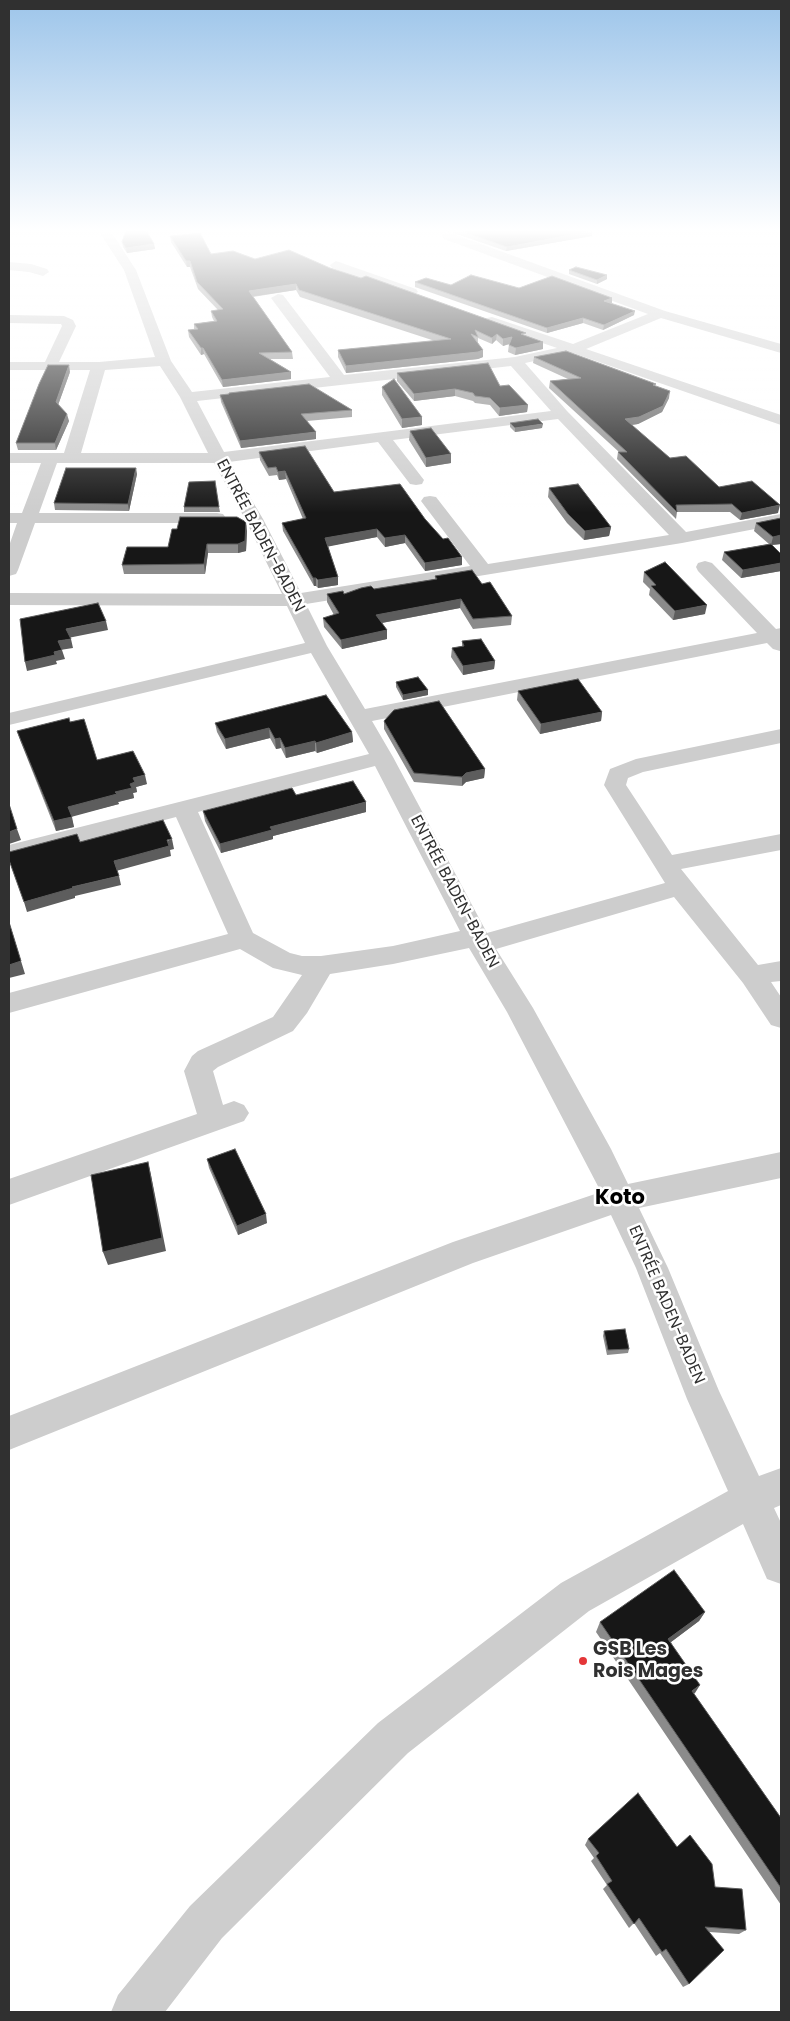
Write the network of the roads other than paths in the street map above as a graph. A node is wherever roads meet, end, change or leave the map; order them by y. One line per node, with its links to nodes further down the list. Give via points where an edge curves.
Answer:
1 (68, 324): 12 (street)
2 (150, 324): 9 (street, ENTRÉE BADEN-BADEN)
3 (298, 324): 14 (street)
4 (501, 324): 7 (street)
5 (634, 324): 7 (street)
6 (699, 324): 8 (street)
7 (573, 349): 10 (street); 17 (street)
8 (781, 349)
9 (164, 361): 13 (street); 15 (street, ENTRÉE BADEN-BADEN)
10 (515, 361): 14 (street); 16 (street)
11 (9, 366): 12 (street)
12 (50, 366): 13 (street)
13 (99, 366): 21 (street)
14 (341, 381): 15 (street)
15 (188, 397): 22 (street, ENTRÉE BADEN-BADEN)
16 (562, 414): 18 (street); 29 (street)
17 (781, 420)
18 (382, 437): 22 (street); 23 (street)
19 (51, 457): 20 (street); 21 (street); 26 (street)
20 (9, 458)
21 (71, 458): 22 (street)
22 (218, 458): 27 (street, ENTRÉE BADEN-BADEN)
23 (416, 480)
24 (430, 501): 31 (street)
25 (9, 518): 26 (street)
26 (28, 518): 27 (street); 32 (street)
27 (254, 519): 34 (street, ENTRÉE BADEN-BADEN)
28 (781, 519): 29 (street)
29 (682, 538): 31 (street)
30 (705, 567): 35 (street)
31 (482, 569): 34 (street)
32 (9, 570)
33 (9, 599): 34 (street)
34 (296, 600): 36 (street, ENTRÉE BADEN-BADEN)
35 (778, 639): 37 (street)
36 (317, 646): 37 (street, ENTRÉE BADEN-BADEN); 38 (street)
37 (359, 717): 40 (street, ENTRÉE BADEN-BADEN)
38 (9, 719)
39 (781, 736): 44 (street, via 636,766 618,774 615,785)
40 (382, 757): 41 (street); 47 (street, ENTRÉE BADEN-BADEN)
41 (184, 808): 43 (street); 46 (street)
42 (781, 842): 44 (street)
43 (9, 853)
44 (665, 864): 45 (street)
45 (680, 887): 47 (street); 50 (street)
46 (243, 939): 48 (street, via 282,961); 51 (street)
47 (478, 941): 48 (street); 55 (street, ENTRÉE BADEN-BADEN, via 519,1008)
48 (321, 966): 54 (street, via 283,1024 202,1064 198,1071 224,1117)
49 (781, 972): 50 (street)
50 (752, 976): 52 (street)
51 (9, 1003)
52 (781, 1018)
53 (781, 1165): 55 (street)
54 (9, 1192)
55 (620, 1199): 56 (street, via 464,1252); 57 (street, ENTRÉE BADEN-BADEN, via 705,1399)
56 (9, 1433)
57 (766, 1493): 58 (street, ENTRÉE BADEN-BADEN); 59 (street, via 575,1597 393,1738 206,1922)
58 (781, 1565)
59 (135, 2012)

